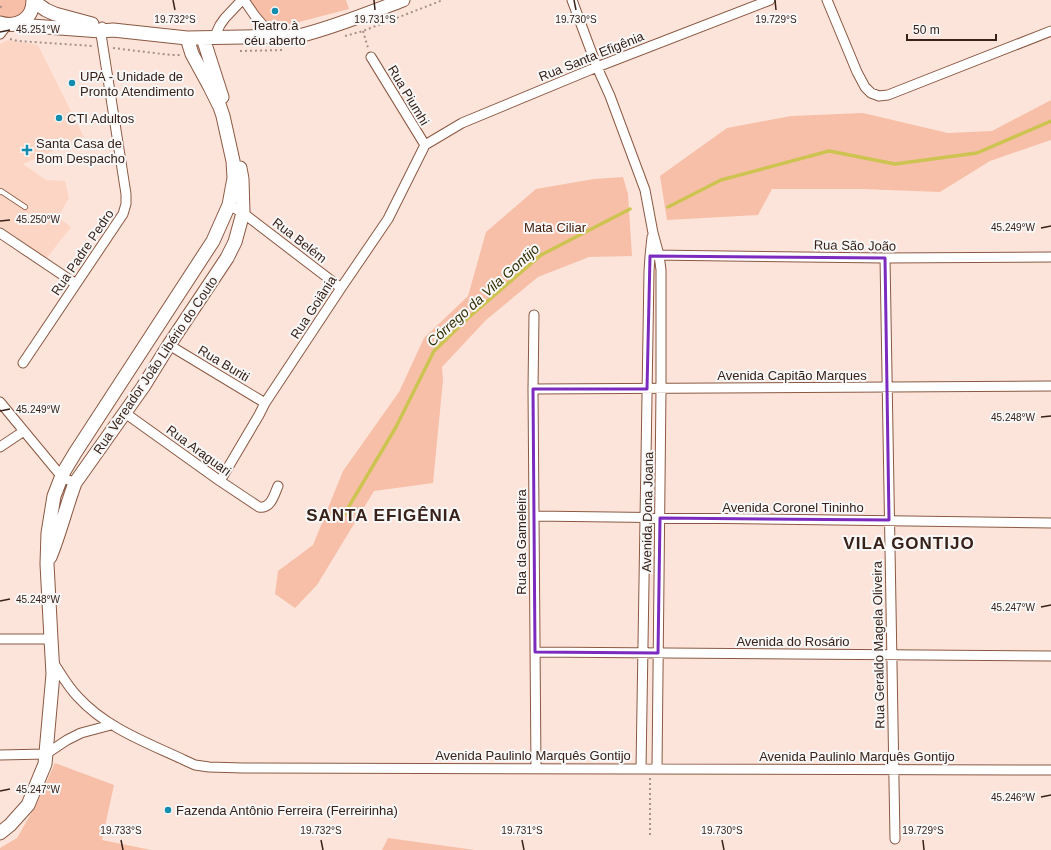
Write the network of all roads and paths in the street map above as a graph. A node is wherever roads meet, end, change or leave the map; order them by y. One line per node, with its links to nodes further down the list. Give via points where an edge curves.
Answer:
1 (243, 0): 13 (street); 15 (street)
2 (403, 0): 13 (main road, via 316,32 299,36)
3 (572, 0): 17 (street)
4 (770, 0): 17 (street, Rua Santa Efigênia)
5 (826, 0): 12 (street, via 865,87 879,96 888,95)
6 (33, 1): 9 (main road, via 28,16 22,21); 10 (main road, via 55,14)
7 (5, 6): 8 (path)
8 (0, 7)
9 (6, 26): 10 (main road)
10 (105, 29): 14 (main road); 28 (street, Rua Padre Pedro, via 126,204 123,214)
11 (363, 31): 16 (path)
12 (1051, 31)
13 (273, 36): 15 (main road)
14 (187, 38): 15 (main road); 19 (main road, via 192,54 220,107)
15 (208, 38): 19 (main road, via 235,142)
16 (371, 57): 18 (street, Rua Piumhi)
17 (597, 67): 18 (street, Rua Santa Efigênia, via 462,123); 25 (street, via 645,190 653,233)
18 (425, 146): 29 (street, Rua Goiânia, via 388,219)
19 (236, 161): 21 (main road, Rua Vereador João Libério do Couto); 23 (main road, Rua Vereador João Libério do Couto, via 242,179)
20 (0, 192): 22 (lane)
21 (229, 205): 23 (street, Rua Belém); 43 (main road, Rua Vereador João Libério do Couto, via 213,241)
22 (25, 207)
23 (243, 213): 29 (street, Rua Belém); 31 (main road, Rua Vereador João Libério do Couto, via 235,242 227,258)
24 (0, 233): 28 (street)
25 (654, 255): 27 (street, Rua São João); 35 (street, Avenida Dona Joana); 36 (street, Avenida Dona Joana, via 661,270)
26 (1051, 257): 27 (street, Rua São João)
27 (885, 258): 34 (street, Rua Geraldo Magela Oliveira)
28 (76, 284): 32 (street, Rua Padre Pedro)
29 (341, 288): 39 (street, Rua Goiânia)
30 (534, 315): 37 (street, Rua da Gameleira)
31 (169, 346): 39 (street, Rua Buriti); 40 (main road, Rua Vereador João Libério do Couto)
32 (23, 363)
33 (1051, 386): 34 (street, Avenida Capitão Marques)
34 (887, 387): 36 (street, Avenida Capitão Marques); 50 (street, Rua Geraldo Magela Oliveira)
35 (647, 389): 36 (street, Avenida Capitão Marques); 37 (street, Avenida Capitão Marques); 48 (street, Avenida Dona Joana)
36 (661, 389): 49 (street, Avenida Dona Joana)
37 (533, 390): 47 (street, Rua da Gameleira)
38 (0, 402): 41 (street)
39 (265, 404): 44 (street, Rua Goiânia)
40 (125, 413): 44 (street, Rua Araguari); 45 (main road, Rua Vereador João Libério do Couto)
41 (24, 431): 42 (street); 43 (street)
42 (0, 447)
43 (62, 477): 45 (street); 52 (main road, Rua Vereador João Libério do Couto, via 54,496 50,518)
44 (220, 481): 46 (street, Rua Araguari, via 259,507 268,506)
45 (75, 483): 52 (main road, Rua Vereador João Libério do Couto)
46 (278, 486)
47 (534, 516): 48 (street, Avenida Coronel Tininho); 55 (street, Rua da Gameleira)
48 (645, 518): 49 (street, Avenida Coronel Tininho); 56 (street, Avenida Dona Joana)
49 (660, 518): 50 (street, Avenida Coronel Tininho); 57 (street, Avenida Dona Joana)
50 (889, 520): 51 (street, Avenida Coronel Tininho); 58 (street, Rua Geraldo Magela Oliveira)
51 (1051, 522)
52 (47, 564): 54 (main road, Rua Vereador João Libério do Couto)
53 (0, 638): 54 (street)
54 (51, 640): 60 (main road, Rua Vereador João Libério do Couto)
55 (535, 652): 56 (street, Avenida do Rosário); 64 (street, Rua da Gameleira)
56 (643, 653): 57 (street, Avenida do Rosário); 65 (street, Avenida Dona Joana)
57 (658, 653): 58 (street, Avenida do Rosário); 65 (street, Avenida Dona Joana)
58 (892, 654): 59 (street, Avenida do Rosário); 66 (street, Rua Geraldo Magela Oliveira)
59 (1051, 656)
60 (53, 662): 61 (street, Avenida Paulinlo Marquês Gontijo, via 77,697); 62 (main road, Rua Vereador João Libério do Couto)
61 (110, 725): 62 (street, via 81,733); 64 (street, Avenida Paulinlo Marquês Gontijo, via 195,765 209,767)
62 (46, 754): 63 (street); 68 (main road, Rua Vereador João Libério do Couto, via 45,764 28,805)
63 (0, 755)
64 (536, 768): 65 (street, Avenida Paulinlo Marquês Gontijo)
65 (649, 769): 66 (street, Avenida Paulinlo Marquês Gontijo); 69 (path)
66 (894, 769): 67 (street, Avenida Paulinlo Marquês Gontijo); 70 (street, Rua Geraldo Magela Oliveira)
67 (1051, 770)
68 (0, 833)
69 (650, 836)
70 (895, 839)

